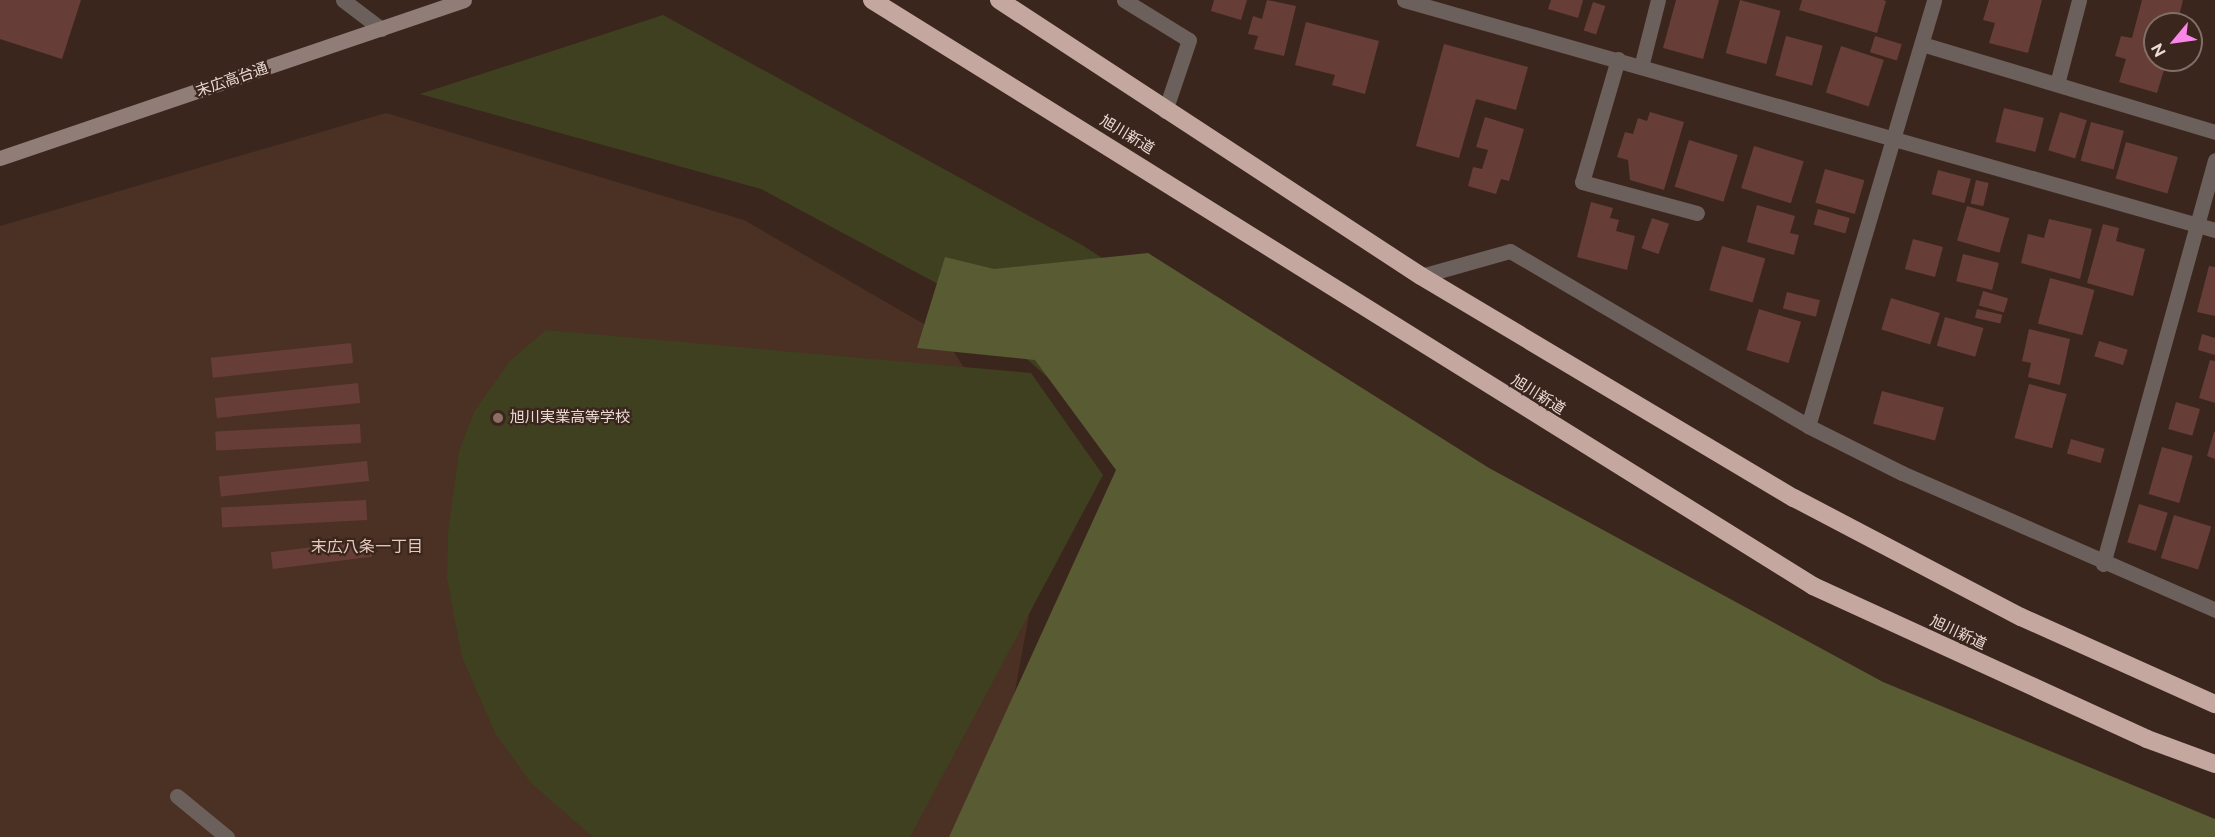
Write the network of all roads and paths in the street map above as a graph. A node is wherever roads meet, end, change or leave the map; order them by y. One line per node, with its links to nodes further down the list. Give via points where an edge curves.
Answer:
1 (343, 0): 10 (street)
2 (464, 0): 10 (street, 末広高台通)
3 (872, 0): 28 (highway, 旭川新道, via 1812,586 2147,740)
4 (999, 0): 15 (highway)
5 (1124, 0): 15 (street, via 1189,40)
6 (1404, 0): 12 (street)
7 (1658, 0): 13 (street)
8 (1934, 0): 11 (street)
9 (2079, 0): 14 (street)
10 (381, 29): 18 (street, 末広高台通)
11 (1922, 44): 14 (street); 17 (street)
12 (1618, 59): 13 (street); 20 (street, via 1582,182)
13 (1641, 67): 17 (street)
14 (2057, 84): 16 (street)
15 (1165, 111): 23 (highway)
16 (2215, 132)
17 (1897, 139): 21 (street); 24 (street)
18 (0, 158)
19 (2215, 160): 21 (street)
20 (1697, 213)
21 (2195, 225): 22 (street); 25 (street)
22 (2215, 230)
23 (1421, 276): 24 (street, via 1510,250); 27 (highway, via 1794,498 2021,617)
24 (1808, 426): 25 (street)
25 (2103, 564): 26 (street)
26 (2215, 610)
27 (2215, 704)
28 (2215, 764)
29 (177, 796): 30 (street)
30 (226, 837)

